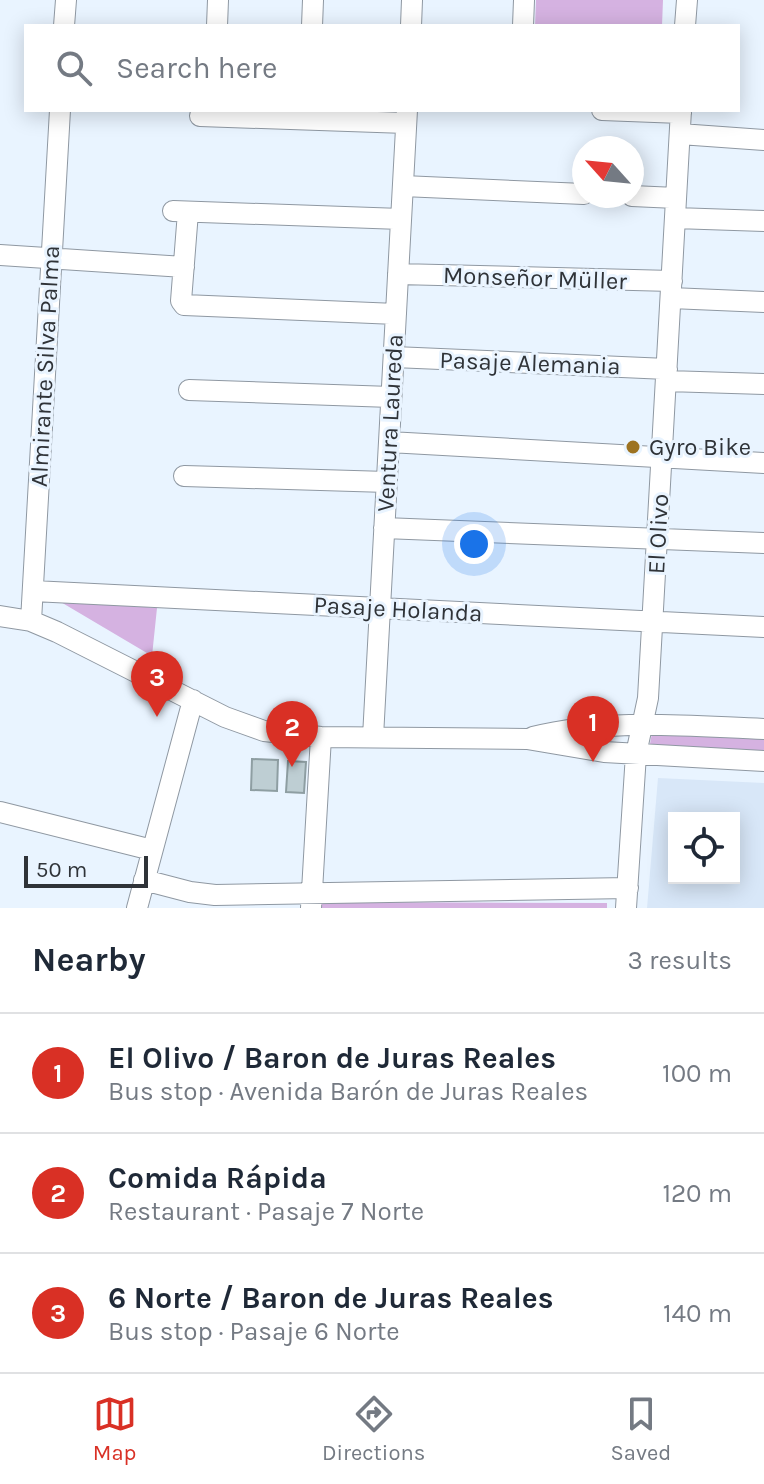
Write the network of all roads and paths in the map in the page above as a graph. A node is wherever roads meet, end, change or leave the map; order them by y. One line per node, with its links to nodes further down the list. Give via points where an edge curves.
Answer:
1 (66, 0): 7 (street)
2 (218, 0): 8 (street)
3 (313, 0): 9 (street)
4 (412, 0): 10 (street)
5 (524, 0): 11 (street)
6 (687, 0): 12 (street)
7 (64, 24)
8 (217, 24)
9 (312, 24)
10 (411, 24)
11 (523, 24)
12 (685, 24)
13 (60, 112): 27 (street, Almirante Silva Palma)
14 (619, 112): 18 (street)
15 (209, 114): 16 (street)
16 (307, 115): 17 (street)
17 (406, 117): 20 (street, Ventura Laureda)
18 (680, 119): 19 (street); 23 (street, El Olivo)
19 (764, 140)
20 (403, 186): 21 (street); 24 (street, Ventura Laureda)
21 (572, 193)
22 (644, 199): 23 (street)
23 (676, 208): 25 (street); 30 (street, El Olivo)
24 (401, 219): 28 (street, via 180,212); 29 (street, Ventura Laureda)
25 (764, 221)
26 (0, 255): 27 (street)
27 (51, 258): 28 (street); 46 (street, Almirante Silva Palma)
28 (184, 267): 32 (street, via 184,305)
29 (398, 274): 30 (street, Monseñor Müller); 32 (street, Ventura Laureda)
30 (672, 290): 31 (street, Monseñor Müller); 34 (street, El Olivo)
31 (764, 302)
32 (396, 314): 33 (street, Ventura Laureda)
33 (394, 357): 34 (street, Pasaje Alemania); 37 (street, Ventura Laureda)
34 (667, 375): 35 (street, Pasaje Alemania); 39 (street, El Olivo)
35 (764, 384)
36 (189, 390): 37 (street)
37 (391, 397): 38 (street, Ventura Laureda)
38 (389, 442): 39 (street); 42 (street, Ventura Laureda)
39 (662, 457): 40 (street); 44 (street, El Olivo)
40 (764, 463)
41 (184, 476): 42 (street)
42 (387, 482): 43 (street, Ventura Laureda)
43 (384, 528): 44 (street); 47 (street, Ventura Laureda)
44 (658, 539): 45 (street); 50 (street, El Olivo)
45 (764, 543)
46 (33, 591): 47 (street, Pasaje Holanda); 49 (street, Almirante Silva Palma)
47 (380, 608): 50 (street, Pasaje Holanda); 56 (street, Ventura Laureda)
48 (0, 616): 49 (street)
49 (31, 621): 52 (street)
50 (653, 622): 51 (street, Pasaje Holanda); 53 (street, El Olivo)
51 (764, 627)
52 (193, 700): 55 (street, via 248,727); 61 (street)
53 (642, 724): 54 (street); 57 (street); 58 (street, El Olivo)
54 (764, 729)
55 (321, 737): 56 (street); 64 (street)
56 (373, 737): 57 (street)
57 (527, 739): 58 (street)
58 (636, 754): 59 (street); 63 (street, El Olivo)
59 (764, 761)
60 (0, 812): 61 (street)
61 (152, 850): 62 (street)
62 (144, 880): 64 (street, via 200,894); 65 (street)
63 (627, 898): 64 (street)
64 (311, 900)
65 (137, 908)

